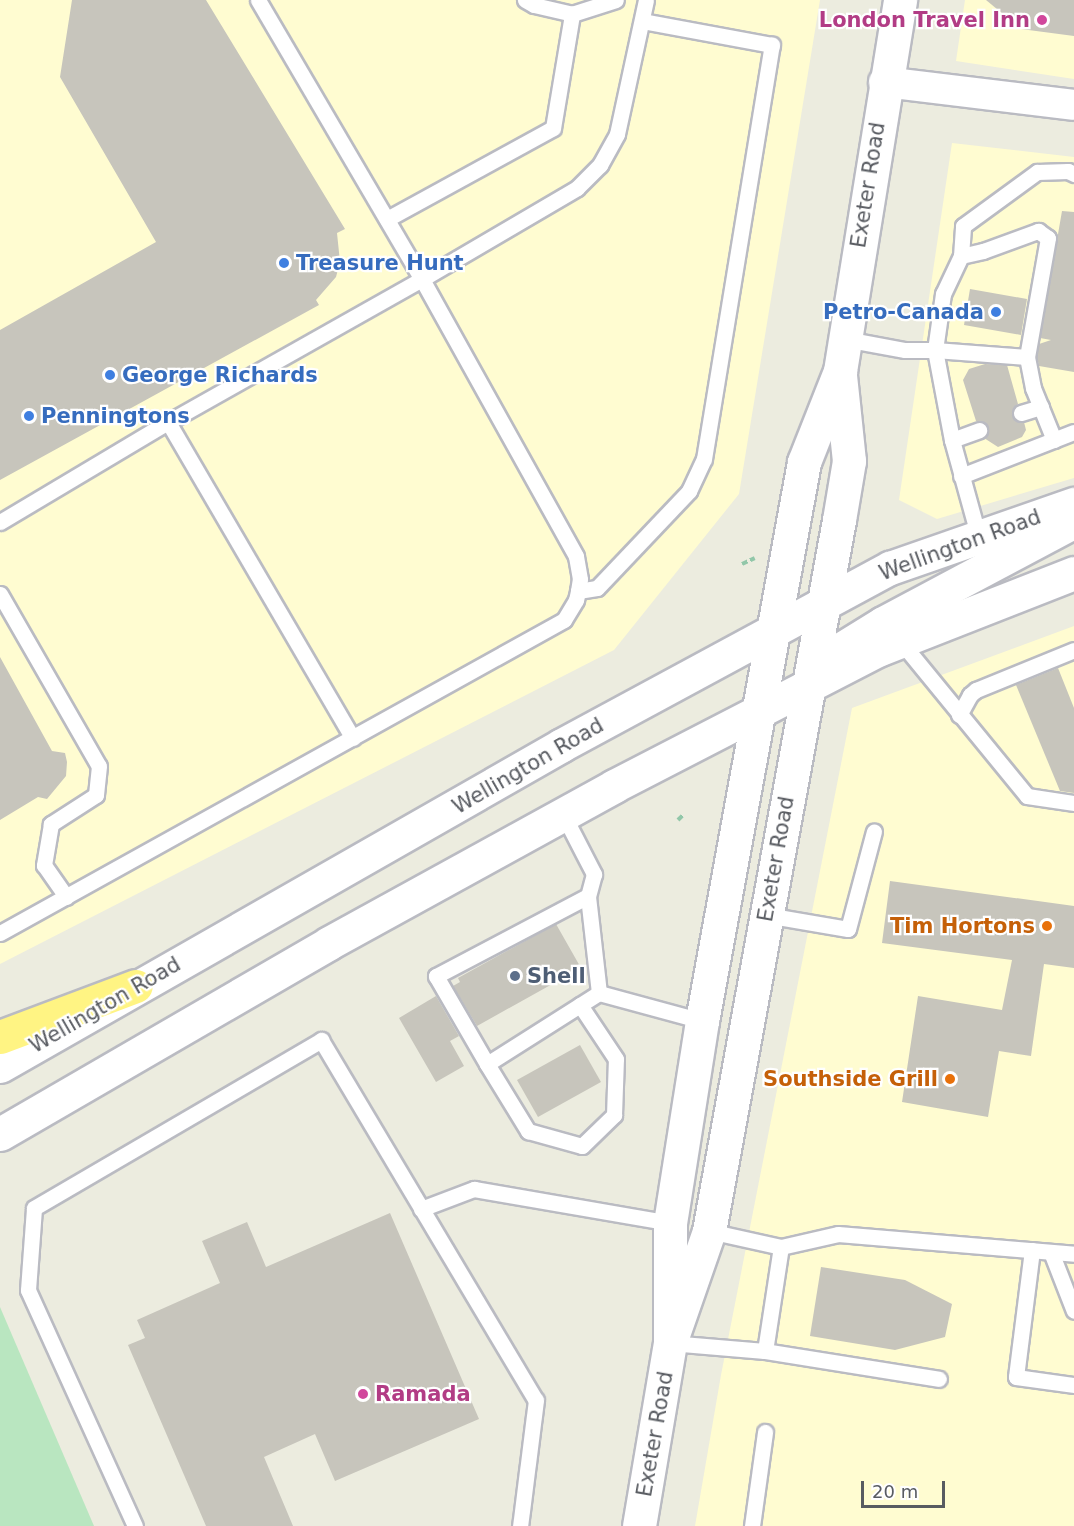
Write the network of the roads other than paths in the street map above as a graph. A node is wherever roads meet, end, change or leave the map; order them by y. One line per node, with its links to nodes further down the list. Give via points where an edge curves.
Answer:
1 (258, 0): 11 (lane)
2 (525, 0): 6 (lane)
3 (616, 0): 6 (lane)
4 (646, 0): 7 (lane)
5 (900, 0): 8 (main road, Exeter Road)
6 (572, 14): 11 (lane, via 553,128)
7 (642, 21): 13 (lane, via 617,134 600,165 577,188); 31 (lane, via 772,45 704,459 689,491 636,548 597,588)
8 (884, 82): 9 (street); 14 (main road, Exeter Road)
9 (1074, 105)
10 (1074, 174): 12 (lane, via 1037,172 963,226)
11 (387, 219): 13 (lane)
12 (961, 256): 15 (lane, via 943,294); 16 (lane, via 1038,231 1048,238)
13 (422, 279): 20 (lane); 31 (lane, via 576,556)
14 (844, 339): 15 (lane, via 905,350); 17 (main road, Exeter Road)
15 (935, 350): 16 (lane); 23 (lane)
16 (1027, 357): 18 (lane)
17 (840, 371): 33 (main road, Exeter Road, via 849,461); 34 (main road, Exeter Road, via 804,462)
18 (1041, 407): 19 (lane); 24 (lane)
19 (1021, 413)
20 (168, 422): 28 (lane); 40 (lane)
21 (979, 430): 23 (lane)
22 (1074, 432): 24 (lane)
23 (952, 440): 25 (lane)
24 (1054, 440): 25 (lane)
25 (961, 477): 29 (lane)
26 (1074, 504): 29 (main road, Wellington Road)
27 (1074, 521): 37 (main road, via 883,623)
28 (0, 522)
29 (979, 538): 33 (main road, Wellington Road, via 890,568)
30 (1074, 573): 35 (main road)
31 (578, 591): 40 (lane, via 564,620)
32 (0, 594): 45 (lane, via 99,766 96,795 51,824 44,865)
33 (825, 603): 34 (main road, Wellington Road); 37 (main road, Exeter Road)
34 (776, 629): 38 (main road, Exeter Road); 48 (main road, Wellington Road, via 561,745)
35 (901, 642): 37 (main road); 39 (lane)
36 (1074, 650): 39 (lane, via 976,690)
37 (810, 677): 38 (main road); 46 (main road, Exeter Road)
38 (759, 712): 42 (main road); 51 (main road, Exeter Road)
39 (959, 715): 41 (lane, via 1027,796)
40 (353, 738): 45 (lane)
41 (1074, 803)
42 (563, 814): 44 (lane, via 594,873); 55 (main road, via 329,943)
43 (874, 831): 46 (lane, via 848,929)
44 (588, 896): 49 (lane); 53 (lane, via 436,976)
45 (66, 897): 47 (lane)
46 (766, 915): 58 (main road, Exeter Road)
47 (0, 933)
48 (136, 986): 52 (highway); 54 (main road, Wellington Road)
49 (598, 993): 50 (lane); 51 (lane)
50 (580, 1005): 53 (lane); 53 (lane, via 616,1059 614,1115 582,1146 528,1131)
51 (702, 1022): 57 (main road, Exeter Road)
52 (0, 1037)
53 (487, 1064)
54 (0, 1066)
55 (0, 1134)
56 (421, 1209): 57 (lane, via 474,1189); 69 (lane, via 321,1040 34,1208 28,1290); 70 (lane, via 536,1400)
57 (670, 1224): 64 (main road, Exeter Road)
58 (709, 1231): 59 (lane); 64 (main road, Exeter Road)
59 (781, 1247): 60 (lane, via 838,1234); 65 (lane)
60 (1032, 1250): 61 (lane); 67 (lane, via 1016,1377)
61 (1052, 1252): 62 (lane); 63 (lane)
62 (1074, 1254)
63 (1074, 1311)
64 (670, 1342): 65 (lane); 71 (main road, Exeter Road)
65 (765, 1351): 66 (lane)
66 (939, 1379)
67 (1074, 1385)
68 (765, 1432): 72 (lane)
69 (135, 1526)
70 (520, 1526)
71 (639, 1526)
72 (752, 1526)

